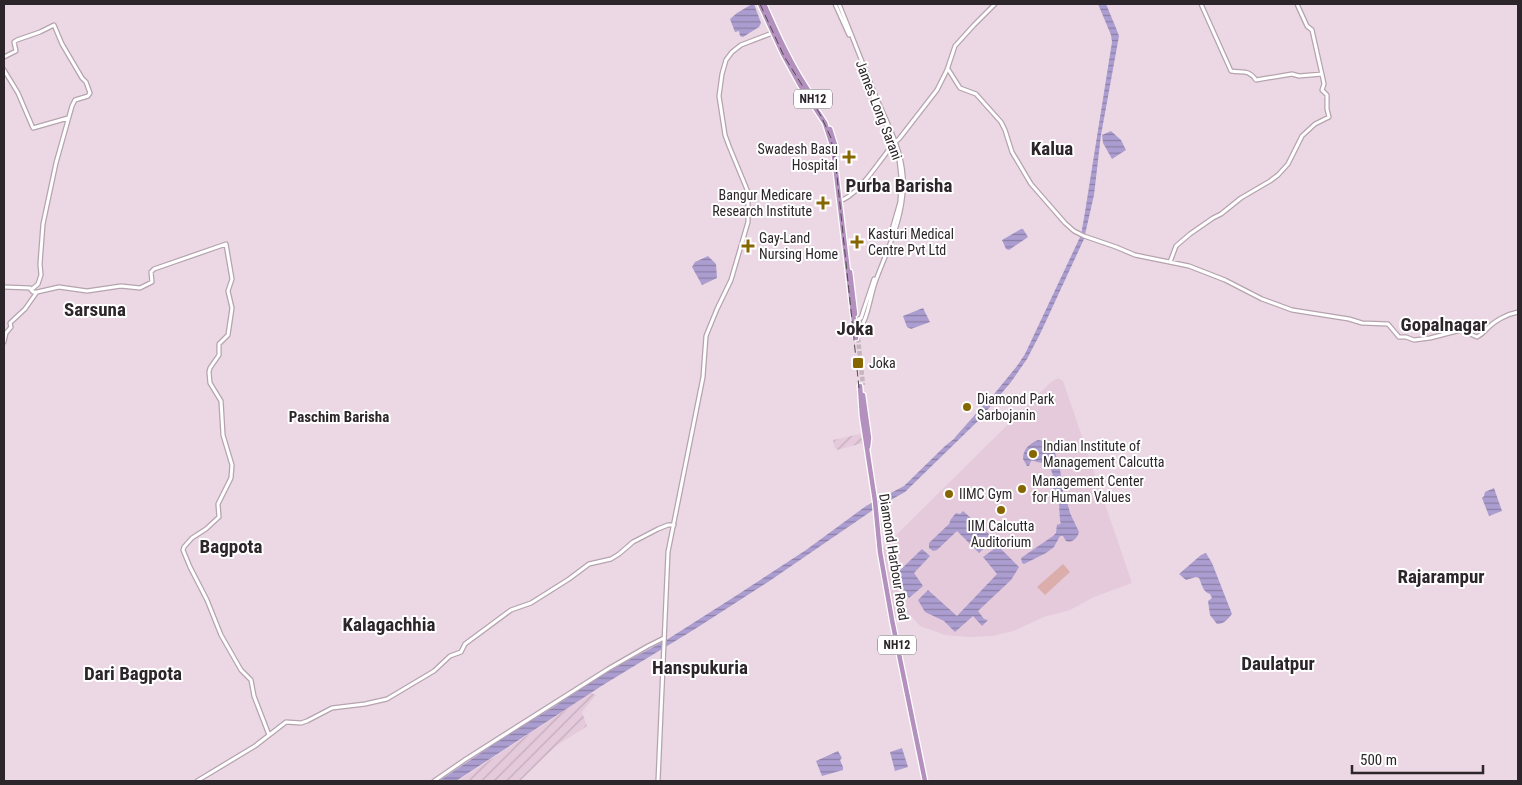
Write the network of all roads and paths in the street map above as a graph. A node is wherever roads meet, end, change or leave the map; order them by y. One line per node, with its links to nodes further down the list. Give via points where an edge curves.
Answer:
1 (760, 4): 7 (highway, NH12)
2 (764, 4): 7 (highway, NH12)
3 (837, 4): 13 (street, James Long Sarani, via 871,92)
4 (995, 4): 9 (street, via 956,46)
5 (1202, 4): 11 (street, via 1231,72 1252,74 1256,80 1292,74)
6 (1297, 4): 11 (street, via 1312,30)
7 (774, 32): 14 (highway, NH12, via 800,85 825,123 833,148); 24 (street, via 736,48 726,60 722,74 719,96 725,135 747,188 748,222 731,280 706,336 703,377)
8 (4, 58): 12 (street, via 16,52 14,42 17,40 54,25 90,93 74,100)
9 (948, 69): 13 (street, via 937,90); 15 (street, via 960,88 976,94 998,118 1012,152 1031,184 1070,228 1135,255)
10 (4, 70): 12 (street, via 33,128)
11 (1322, 74): 15 (street, via 1322,89 1327,95 1330,117 1302,136 1288,164 1278,175 1190,234 1176,246)
12 (68, 118): 17 (street, via 43,224 41,275 37,286)
13 (895, 141): 14 (street, via 862,184); 20 (street, James Long Sarani, via 900,164 900,202 861,319); 21 (street, via 902,165 902,201)
14 (841, 201): 20 (highway, NH12)
15 (1170, 262): 19 (street, via 1226,280 1292,310 1362,323 1388,324 1399,337 1412,340 1461,330 1477,337 1503,317)
16 (4, 287): 17 (street)
17 (31, 290): 18 (street)
18 (37, 292): 22 (street, via 26,309 10,323); 26 (street, via 60,287 87,291 121,286 142,287 153,281 153,270 226,244 232,279 228,291 232,306 230,330 219,344 218,354 208,372 210,383 221,401 223,434 232,462 231,476 218,504 219,517 192,538 183,550 221,635 241,670 251,680)
19 (1518, 312)
20 (855, 320): 21 (highway, NH12)
21 (857, 335)
22 (4, 342)
23 (861, 385): 30 (highway, Diamond Harbour Road / NH12, via 862,416 880,552)
24 (674, 525): 25 (street, via 668,560); 26 (street, via 633,542 611,559 589,564 531,602 511,610 464,644 461,652 450,656 434,671 387,699 332,708 297,724 286,722)
25 (664, 639): 28 (street, via 608,669); 29 (street)
26 (269, 735): 27 (street)
27 (197, 781)
28 (434, 781)
29 (658, 781)
30 (925, 781)

